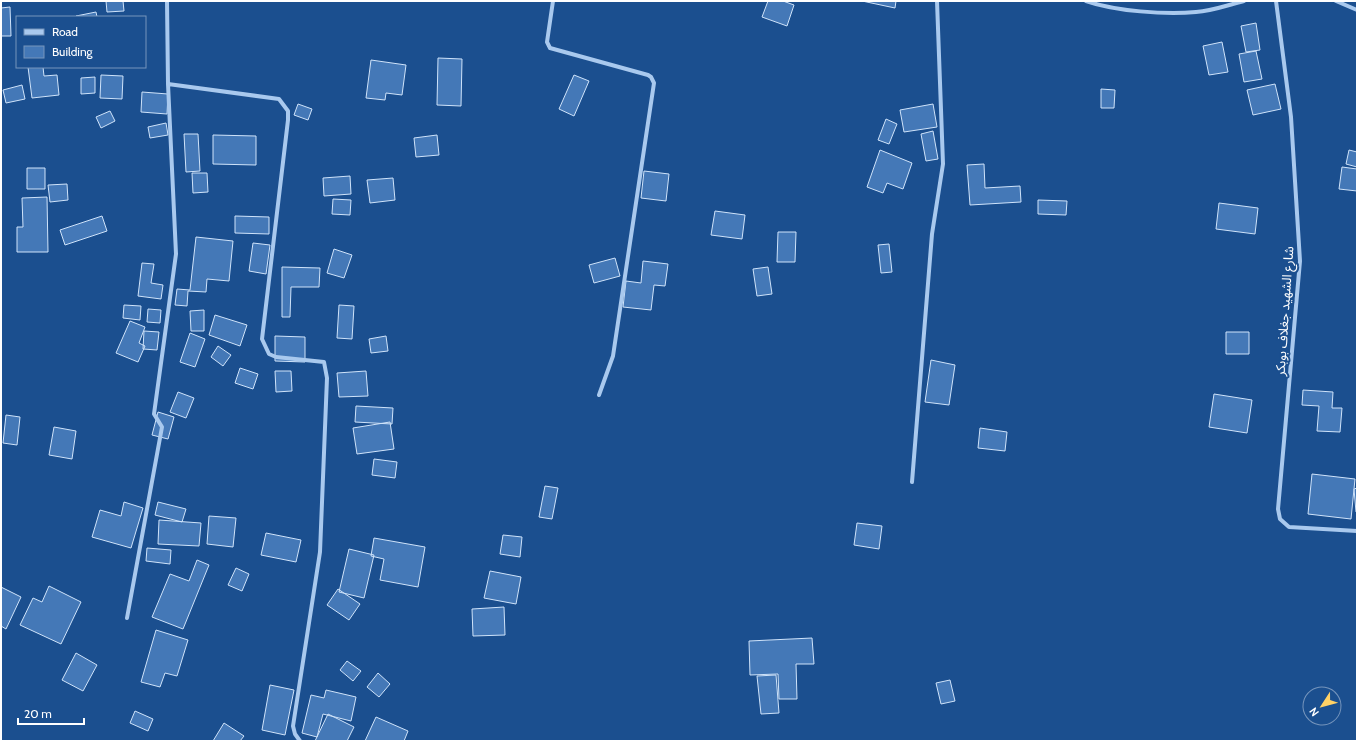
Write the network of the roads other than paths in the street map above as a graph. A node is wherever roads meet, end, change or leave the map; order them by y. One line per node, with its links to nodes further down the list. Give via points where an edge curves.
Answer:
1 (168, 1): 9 (street)
2 (553, 1): 10 (street, via 547,42 550,48 648,75 654,83 613,356)
3 (937, 1): 11 (street, via 943,164 932,234)
4 (1086, 1): 5 (street, via 1104,7 1196,12)
5 (1244, 1)
6 (1276, 1): 12 (street, شارع الشهيد جغلاف بوبكر, via 1291,117 1300,261 1278,510 1280,518 1290,527)
7 (1336, 1): 8 (street)
8 (1357, 10)
9 (168, 84): 13 (street, via 176,254 154,414 162,427); 14 (street, via 279,99 288,110 262,339 269,354 276,357 324,362 327,378 320,552 293,726)
10 (599, 395)
11 (912, 482)
12 (1357, 531)
13 (127, 618)
14 (300, 741)

